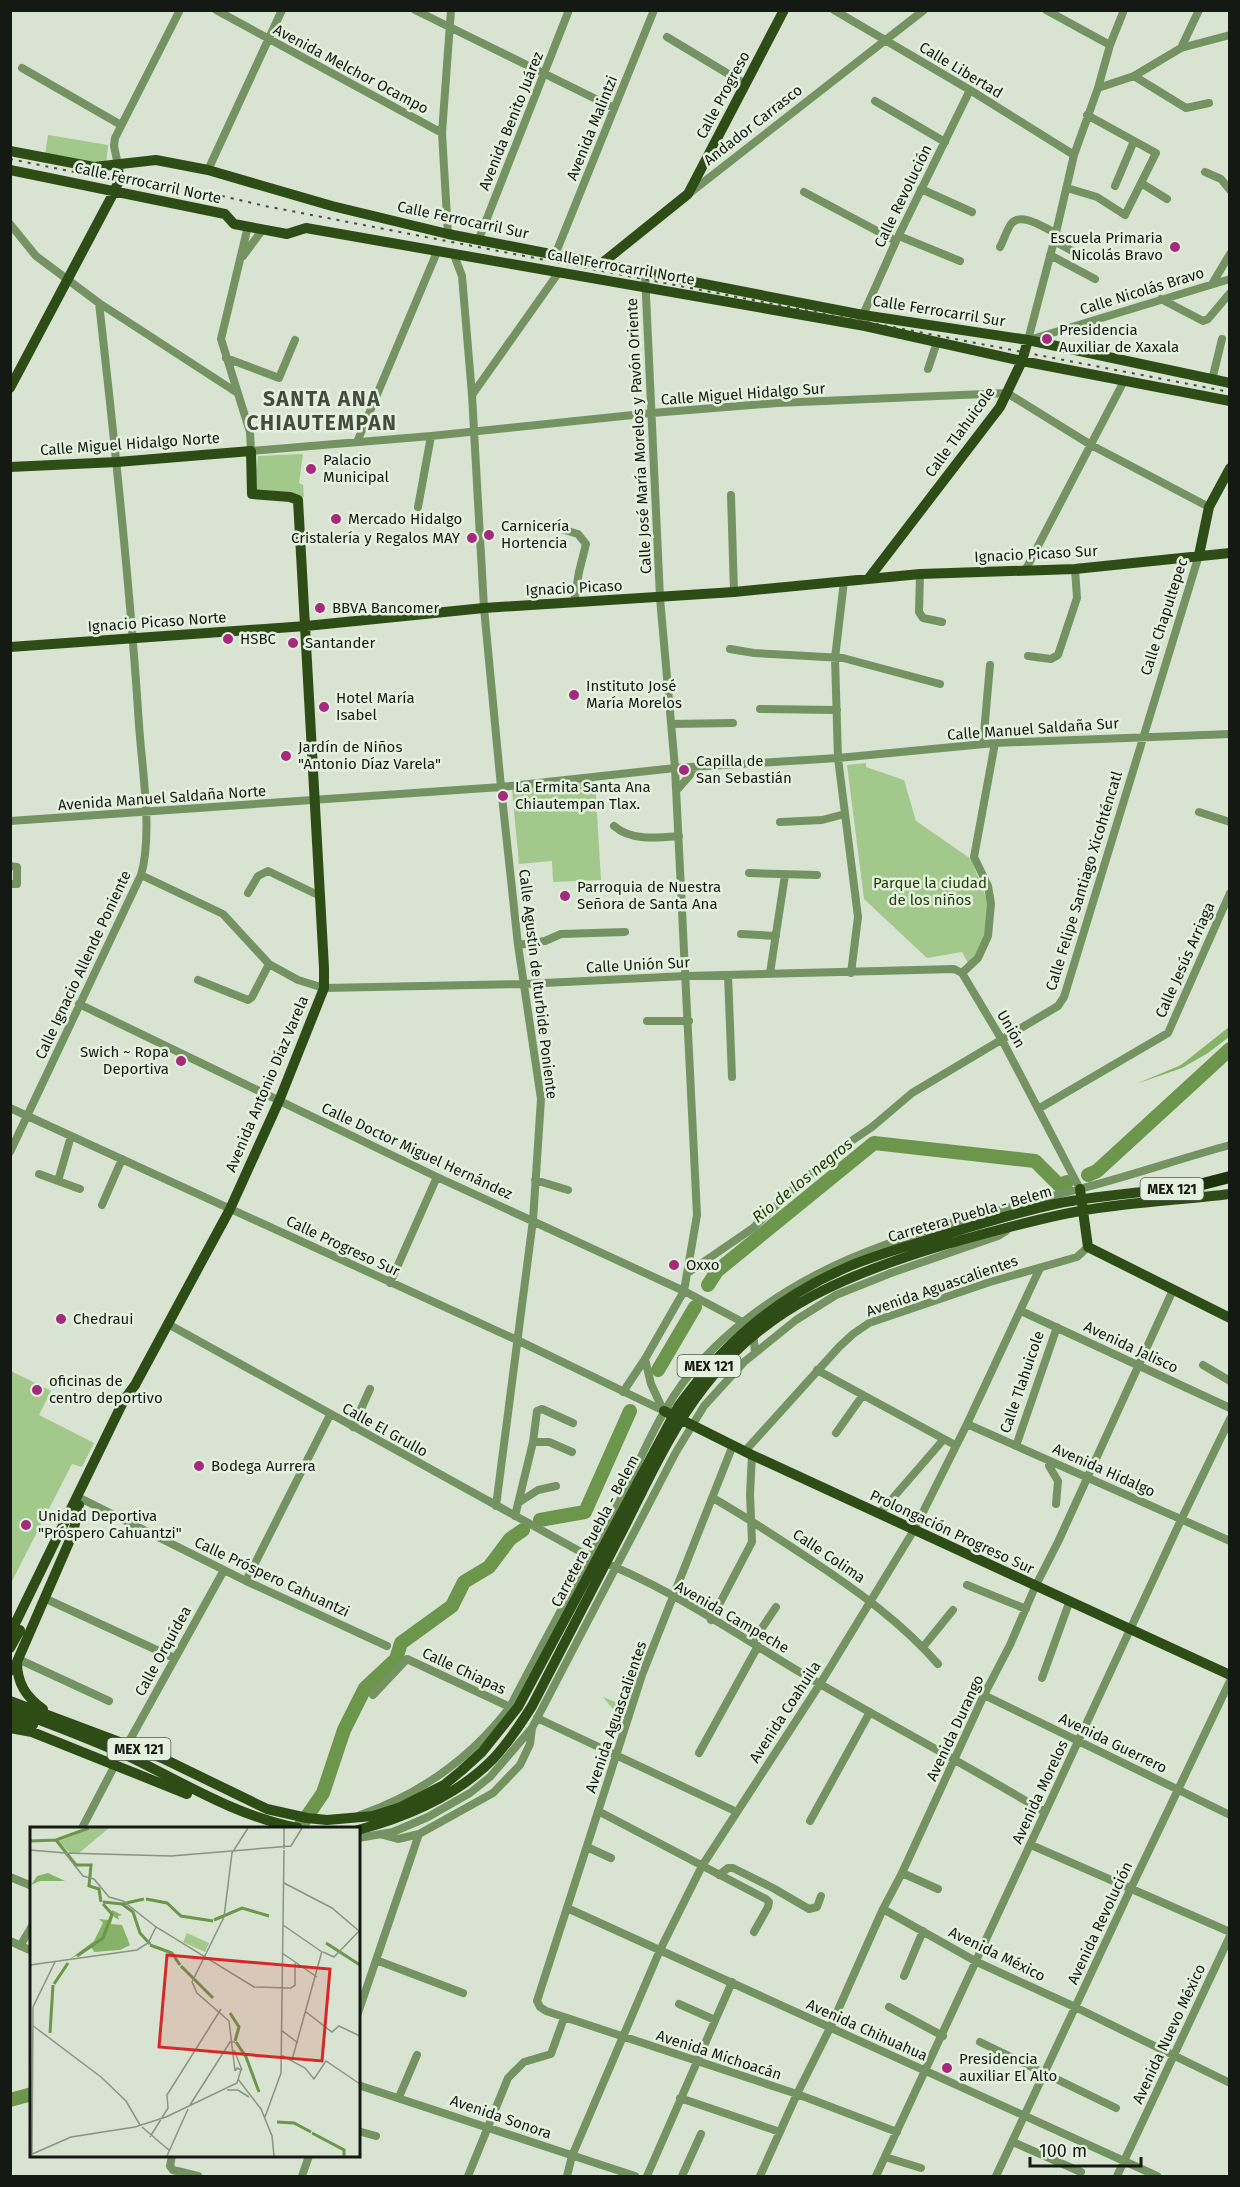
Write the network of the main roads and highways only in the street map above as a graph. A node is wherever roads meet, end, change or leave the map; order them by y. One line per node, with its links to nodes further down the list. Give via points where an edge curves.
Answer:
1 (784, 10): 6 (main road, Calle Progreso)
2 (10, 151): 3 (main road, Calle Ferrocarril Sur, via 94,167)
3 (118, 165): 5 (main road, via 119,181); 7 (main road, Calle Ferrocarril Sur, via 156,160 208,170 448,234)
4 (10, 170): 5 (main road, Calle Ferrocarril Norte)
5 (114, 192): 9 (main road, Calle Ferrocarril Norte, via 225,214 234,224 287,234 306,228 645,286 865,326); 10 (main road)
6 (688, 194): 7 (main road, Andador Carrasco)
7 (601, 264): 8 (main road, Calle Ferrocarril Sur, via 863,315)
8 (1028, 340): 9 (main road, Calle Tlahuicole); 11 (main road, Calle Ferrocarril Sur)
9 (1022, 361): 12 (main road, Calle Ferrocarril Norte); 18 (main road, Calle Tlahuicole, via 1000,406)
10 (12, 381)
11 (1230, 383)
12 (1230, 401)
13 (251, 451): 14 (main road, Calle Miguel Hidalgo Norte); 20 (main road, Avenida Antonio Díaz Varela, via 252,494 298,500)
14 (10, 467)
15 (1230, 468): 17 (main road, Calle Chapultepec, via 1209,507)
16 (1230, 553): 17 (main road, Ignacio Picaso Sur)
17 (1199, 555): 18 (main road, Ignacio Picaso Sur, via 1075,569)
18 (869, 578): 19 (main road, Ignacio Picaso Sur)
19 (844, 581): 20 (main road, Ignacio Picaso, via 660,598 484,608)
20 (306, 626): 21 (main road, Ignacio Picaso Norte); 29 (main road, Avenida Antonio Díaz Varela, via 324,988 230,1209)
21 (10, 647)
22 (1230, 1177): 24 (highway)
23 (1230, 1182): 24 (main road, Carretera Puebla - Belem / MEX 121)
24 (1191, 1187): 27 (main road, Carretera Puebla - Belem / MEX 121)
25 (1080, 1189): 28 (main road, via 1088,1247)
26 (1230, 1194): 27 (main road, Carretera Puebla - Belem / MEX 121)
27 (1114, 1201): 44 (main road, Carretera Puebla - Belem / MEX 121, via 1057,1204 1020,1212 844,1268 781,1303 724,1349 678,1407 518,1707 482,1752 444,1785 373,1816 339,1820 285,1814); 47 (main road, Carretera Puebla - Belem / MEX 121, via 869,1269 807,1298 727,1360 683,1416 532,1707 514,1733 492,1760 457,1787 390,1822)
28 (1230, 1318)
29 (135, 1385): 31 (main road, Avenida Antonio Díaz Varela, via 114,1438); 32 (main road, Avenida Antonio Díaz Varela)
30 (664, 1411): 37 (main road, Prolongación Progreso Sur)
31 (81, 1502): 35 (main road, Avenida Antonio Díaz Varela); 36 (main road, via 73,1533)
32 (60, 1532): 33 (main road, via 42,1552); 34 (main road, Avenida Antonio Díaz Varela)
33 (10, 1618)
34 (10, 1634)
35 (10, 1648)
36 (14, 1664): 40 (main road, via 24,1691)
37 (1230, 1675)
38 (10, 1701): 40 (main road, Carretera Puebla - Belem / MEX 121)
39 (10, 1709): 43 (main road, MEX 121)
40 (54, 1717): 44 (main road, Carretera Puebla - Belem / MEX 121, via 162,1758)
41 (10, 1720): 43 (main road, via 28,1723 132,1765)
42 (10, 1728): 45 (main road, via 32,1732)
43 (157, 1771): 44 (main road); 45 (main road, MEX 121)
44 (220, 1788)
45 (223, 1805): 46 (main road, MEX 121)
46 (292, 1827)
47 (360, 1830)

